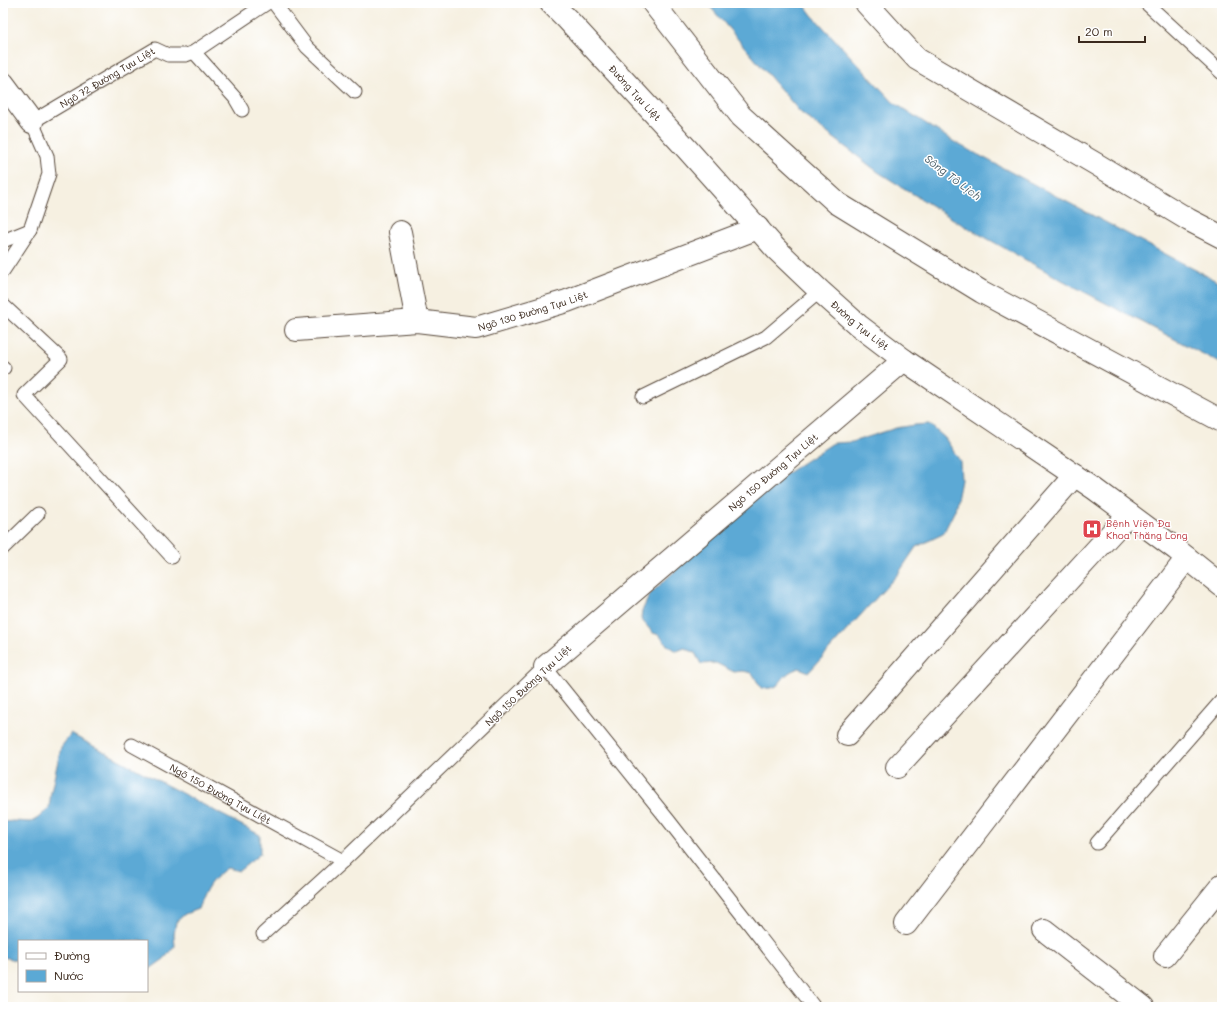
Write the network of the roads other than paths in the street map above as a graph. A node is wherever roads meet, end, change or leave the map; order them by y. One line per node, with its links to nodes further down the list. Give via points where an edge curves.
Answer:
1 (267, 3): 7 (lane, Ngõ 72 Đường Tựu Liệt)
2 (274, 3): 10 (lane, via 307,47)
3 (551, 3): 13 (street, Đường Tựu Liệt)
4 (653, 3): 25 (street, via 741,116 837,203 982,292)
5 (866, 3): 16 (street, via 917,60)
6 (1146, 3): 8 (lane)
7 (194, 52): 11 (lane, via 235,98); 12 (lane, Ngõ 72 Đường Tựu Liệt, via 186,55 168,55 155,49)
8 (1222, 74)
9 (3, 83): 12 (street)
10 (355, 92)
11 (242, 110)
12 (32, 122): 14 (lane, via 47,156 49,174)
13 (758, 228): 19 (street, Đường Tựu Liệt); 21 (street, Ngõ 130 Đường Tựu Liệt, via 567,301 476,328)
14 (30, 230): 17 (lane); 18 (lane)
15 (400, 232): 21 (street)
16 (1222, 237)
17 (3, 241)
18 (3, 271)
19 (820, 291): 23 (street, Đường Tựu Liệt); 24 (lane, via 766,337)
20 (3, 305): 30 (lane, via 61,359 24,396)
21 (417, 321): 22 (street, Ngõ 130 Đường Tựu Liệt)
22 (296, 330)
23 (904, 360): 26 (street, Đường Tựu Liệt); 33 (street, Ngõ 150 Đường Tựu Liệt)
24 (643, 397)
25 (1222, 421)
26 (1075, 475): 28 (street, Đường Tựu Liệt); 35 (street)
27 (38, 514): 29 (lane)
28 (1130, 514): 31 (street, Đường Tựu Liệt); 37 (street)
29 (3, 548)
30 (172, 557)
31 (1188, 558): 32 (street, Đường Tựu Liệt); 41 (street)
32 (1222, 586)
33 (546, 667): 39 (lane, Ngõ 150 Đường Tựu Liệt); 45 (lane)
34 (1222, 700): 38 (lane)
35 (847, 735)
36 (132, 745): 39 (lane, Ngõ 150 Đường Tựu Liệt)
37 (897, 767)
38 (1097, 843)
39 (343, 861): 43 (lane)
40 (1222, 885): 44 (street)
41 (906, 924)
42 (1044, 930): 46 (street)
43 (263, 934)
44 (1166, 956)
45 (814, 1007)
46 (1143, 1007)

